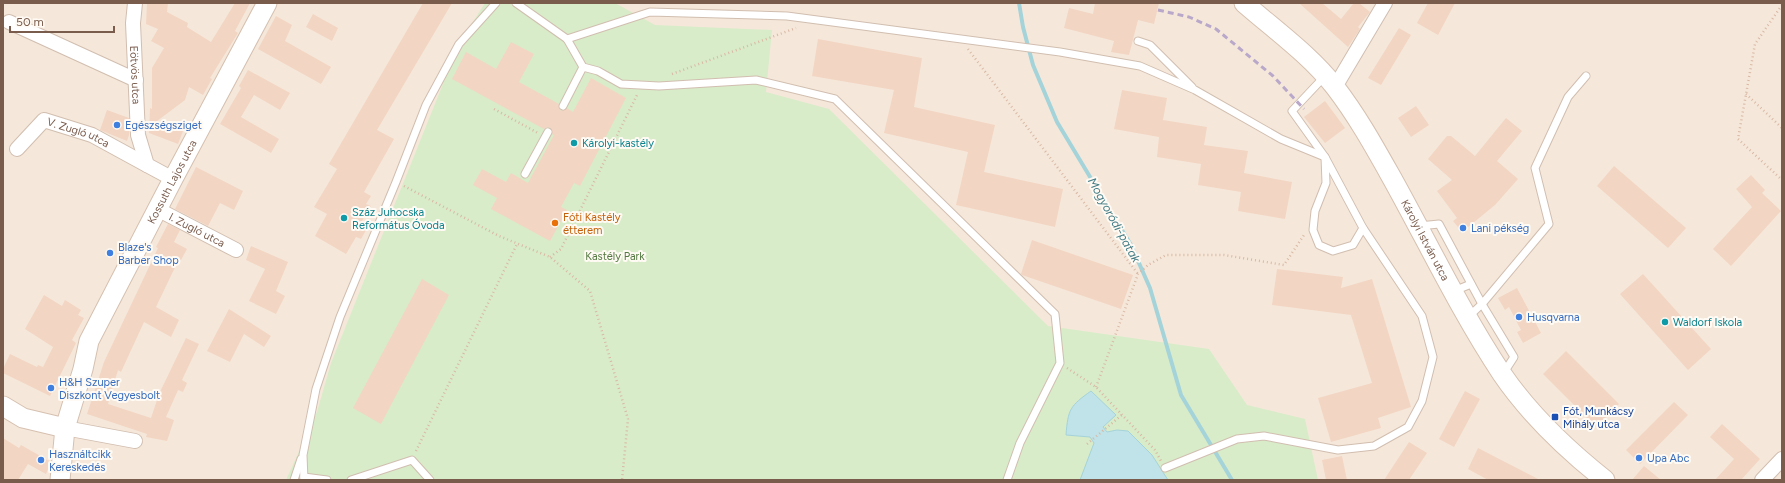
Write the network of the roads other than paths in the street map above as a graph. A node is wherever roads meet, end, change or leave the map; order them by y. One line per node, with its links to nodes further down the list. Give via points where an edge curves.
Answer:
1 (135, 3): 12 (street, Eötvös utca, via 133,23)
2 (267, 3): 21 (main road, Kossuth Lajos utca)
3 (496, 3): 34 (lane, via 459,44 426,105 340,317 316,389)
4 (516, 3): 8 (lane)
5 (1244, 3): 13 (main road, Károlyi István utca, via 1307,58)
6 (1385, 3): 13 (street)
7 (10, 22): 12 (street)
8 (567, 39): 10 (lane); 14 (lane, via 650,12 787,16 1018,45 1140,66)
9 (1138, 41): 14 (lane, via 1150,45)
10 (583, 67): 15 (lane); 43 (lane, via 598,71 621,84 756,80 835,99 1056,314 1060,363 1020,443)
11 (1586, 76): 28 (lane, via 1568,97 1535,168 1549,224)
12 (136, 80): 19 (street, Eötvös utca, via 138,135)
13 (1330, 82): 18 (lane, via 1292,110); 23 (main road, Károlyi István utca, via 1365,130)
14 (1195, 90): 18 (lane, via 1281,139)
15 (563, 106)
16 (546, 134): 20 (lane)
17 (17, 149): 19 (street, V. Zugló utca, via 44,120 92,135)
18 (1325, 157): 24 (lane); 24 (lane, via 1326,183 1315,211 1312,230 1319,245 1333,251 1353,245)
19 (147, 165): 21 (street)
20 (525, 174)
21 (173, 179): 22 (main road, Kossuth Lajos utca)
22 (157, 209): 25 (street, I. Zugló utca); 32 (main road, Kossuth Lajos utca, via 89,341)
23 (1419, 226): 26 (lane, via 1439,224); 27 (main road, Károlyi István utca)
24 (1363, 228): 36 (lane, via 1422,316 1433,357 1422,401 1408,427 1374,446 1338,450 1264,436 1237,439)
25 (236, 250)
26 (1471, 284): 27 (lane); 28 (lane)
27 (1454, 291): 29 (main road, Károlyi István utca)
28 (1482, 304): 29 (lane); 30 (lane, via 1514,357)
29 (1468, 317): 30 (main road, Károlyi István utca)
30 (1503, 374): 44 (main road, Károlyi István utca, via 1528,408 1556,438)
31 (3, 406): 32 (main road, via 23,418)
32 (65, 428): 33 (street); 38 (main road, Kossuth Lajos utca)
33 (135, 441)
34 (303, 455): 37 (lane); 39 (lane)
35 (1782, 460): 45 (street)
36 (1165, 468)
37 (304, 479): 40 (lane)
38 (60, 480)
39 (294, 480)
40 (327, 480)
41 (351, 480): 42 (lane, via 412,460)
42 (430, 480)
43 (1007, 480)
44 (1605, 480)
45 (1762, 480)

